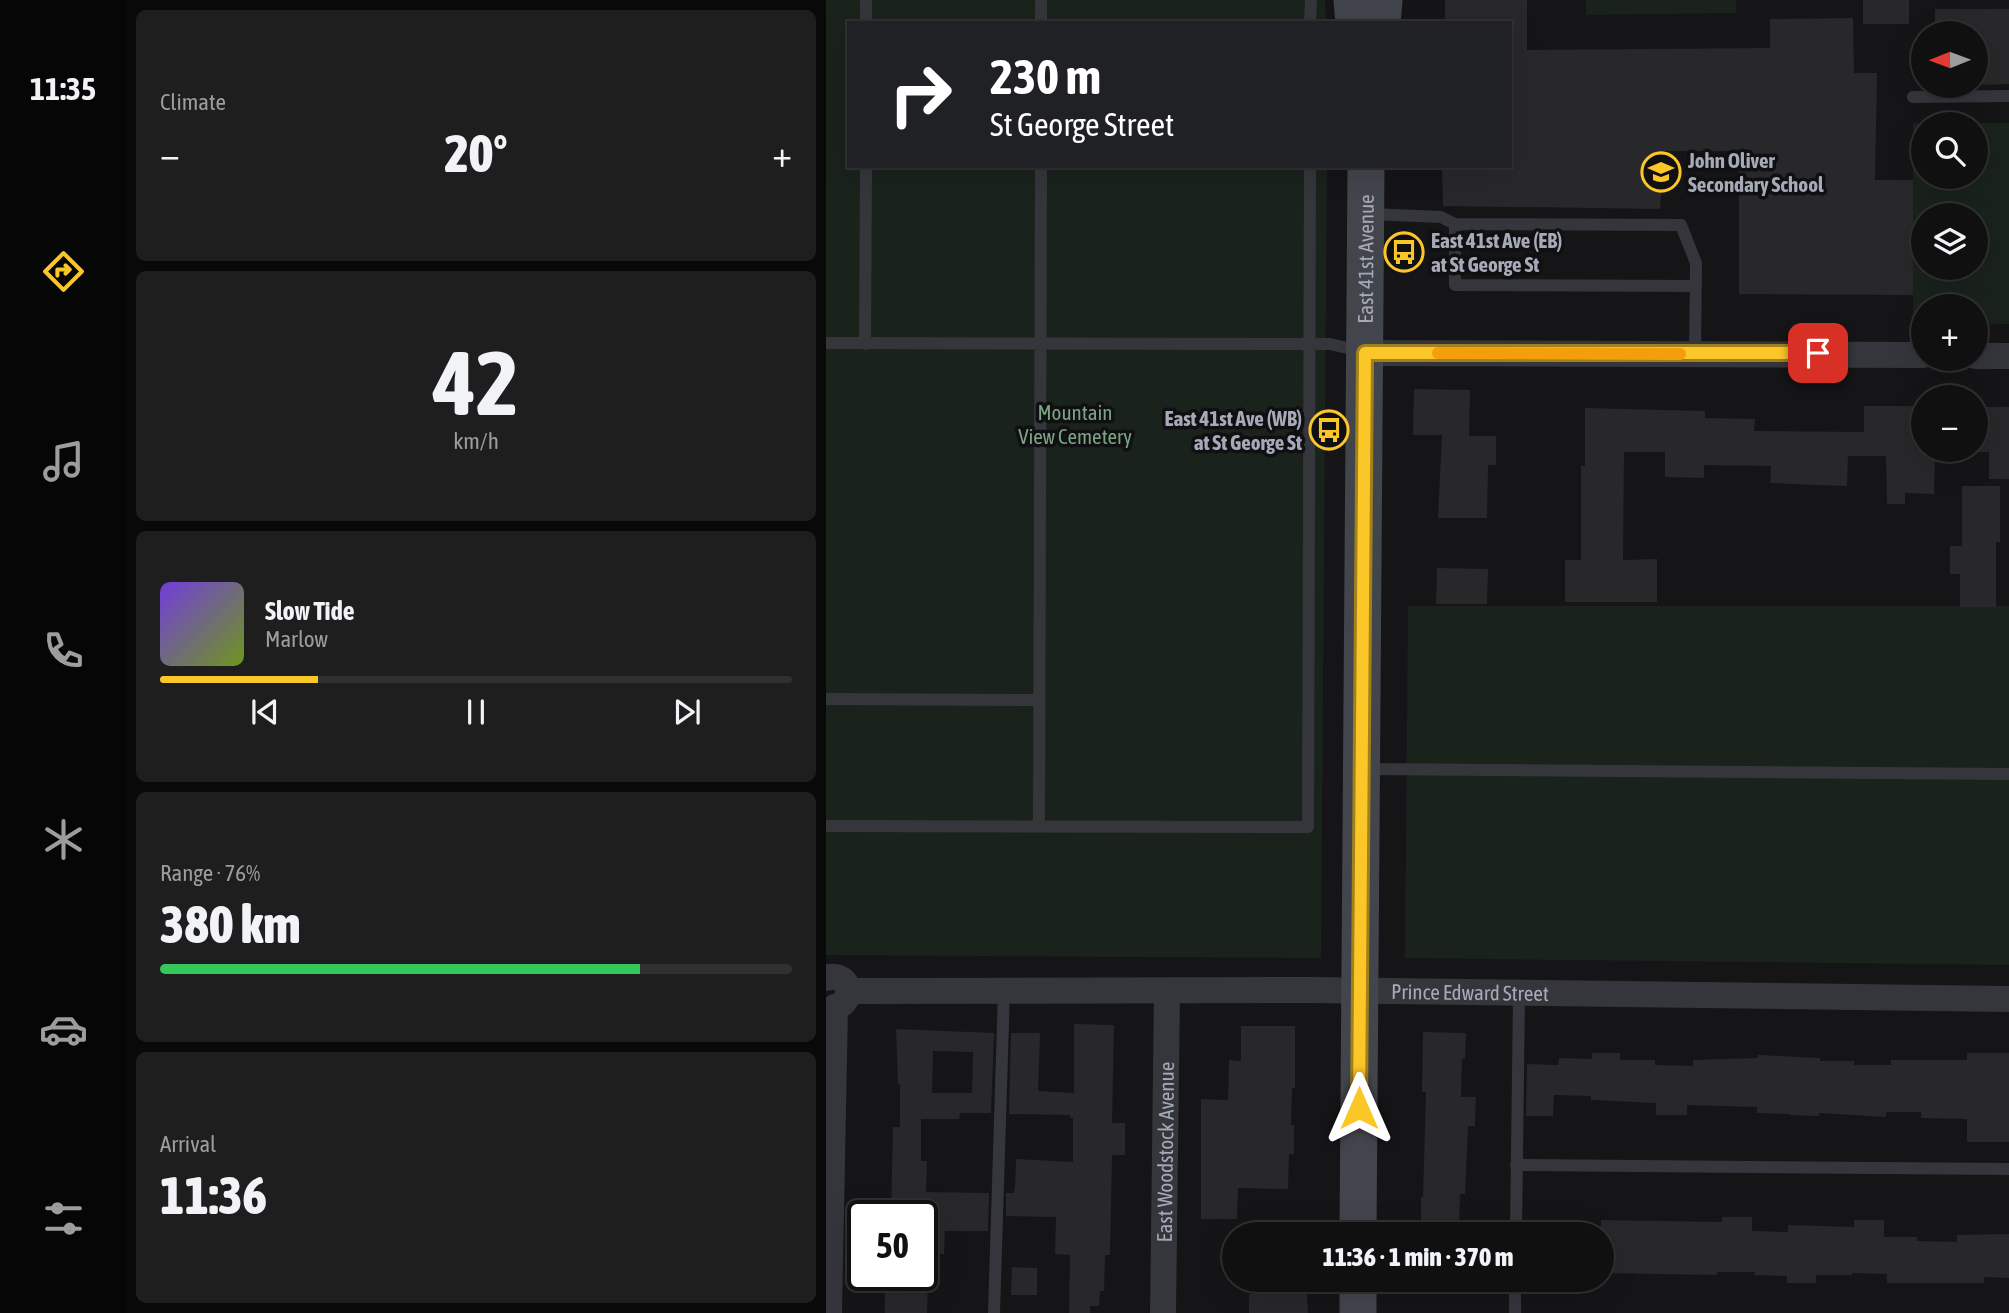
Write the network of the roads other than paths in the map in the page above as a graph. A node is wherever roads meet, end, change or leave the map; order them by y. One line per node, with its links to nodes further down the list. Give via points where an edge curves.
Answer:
1 (866, 0): 6 (lane)
2 (1041, 0): 7 (lane)
3 (1311, 0): 8 (lane)
4 (1352, 0): 9 (main road)
5 (1384, 0): 10 (main road)
6 (866, 21)
7 (1041, 21)
8 (1310, 21)
9 (1354, 21)
10 (1382, 21)
11 (1988, 96): 12 (lane)
12 (2009, 96)
13 (866, 168): 21 (lane)
14 (1041, 168): 23 (lane)
15 (1310, 168): 22 (lane)
16 (1366, 168): 17 (main road, East 41st Avenue)
17 (1366, 215): 18 (lane, via 1441,217); 24 (main road, East 41st Avenue)
18 (1455, 223): 19 (lane, via 1681,225 1696,263); 19 (lane, via 1455,285)
19 (1696, 286): 25 (lane)
20 (826, 343): 21 (lane)
21 (865, 344): 23 (lane)
22 (1310, 344): 23 (lane); 24 (lane); 34 (lane, via 1308,827)
23 (1040, 345): 30 (lane)
24 (1365, 353): 25 (street); 31 (main road, East 41st Avenue)
25 (1695, 354): 26 (street)
26 (1911, 355)
27 (1988, 356): 28 (street)
28 (2009, 356)
29 (826, 699): 30 (lane)
30 (1039, 700): 34 (lane)
31 (1362, 769): 32 (lane); 36 (main road, East 41st Avenue)
32 (2009, 774)
33 (826, 826): 34 (lane)
34 (1039, 826)
35 (826, 978): 41 (street, via 841,978)
36 (1360, 990): 38 (street, Prince Edward Street); 39 (street, Prince Edward Street); 44 (main road, East 41st Avenue)
37 (1004, 991): 38 (street, Prince Edward Street); 41 (street, Prince Edward Street); 49 (lane)
38 (1167, 991): 50 (street, East Woodstock Avenue)
39 (1518, 993): 40 (street, Prince Edward Street); 42 (lane)
40 (2009, 999)
41 (837, 1001): 48 (street)
42 (1516, 1165): 43 (lane); 45 (lane)
43 (2009, 1169)
44 (1358, 1222)
45 (1516, 1222)
46 (1358, 1292): 51 (main road)
47 (1515, 1292): 52 (lane)
48 (830, 1313)
49 (994, 1313)
50 (1163, 1313)
51 (1358, 1313)
52 (1515, 1313)

